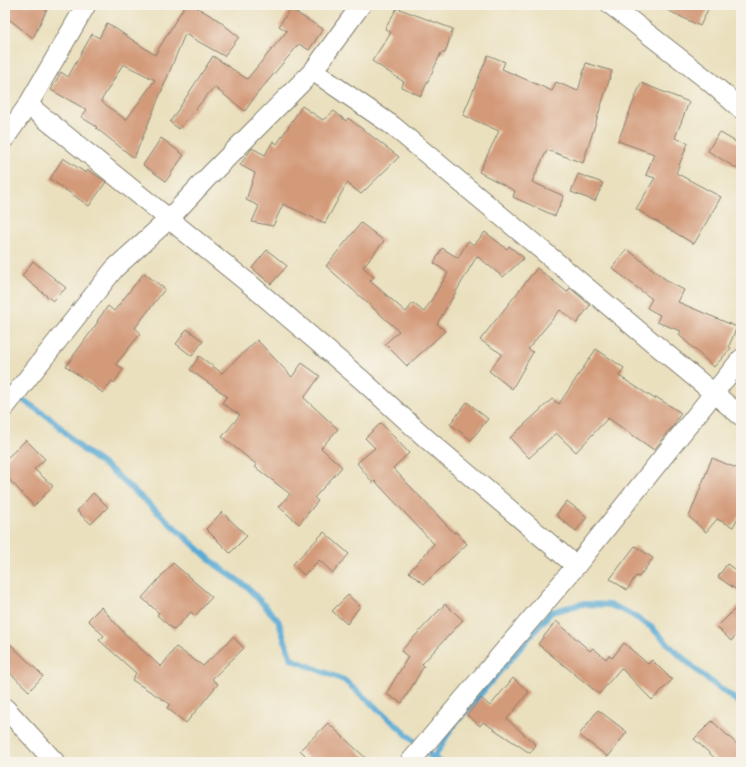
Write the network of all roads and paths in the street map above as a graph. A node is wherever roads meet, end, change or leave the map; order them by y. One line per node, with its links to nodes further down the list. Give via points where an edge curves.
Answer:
1 (86, 5): 5 (street)
2 (361, 5): 4 (street)
3 (611, 5): 6 (street)
4 (313, 71): 8 (street); 10 (street, via 393,126)
5 (28, 105): 7 (street); 8 (street)
6 (741, 109)
7 (5, 138)
8 (168, 220): 11 (street, via 116,268); 13 (street, via 252,286)
9 (741, 359): 10 (street)
10 (714, 394): 12 (street); 13 (street)
11 (5, 407)
12 (741, 416)
13 (576, 566): 16 (street)
14 (5, 708): 15 (street)
15 (55, 762)
16 (410, 762)

